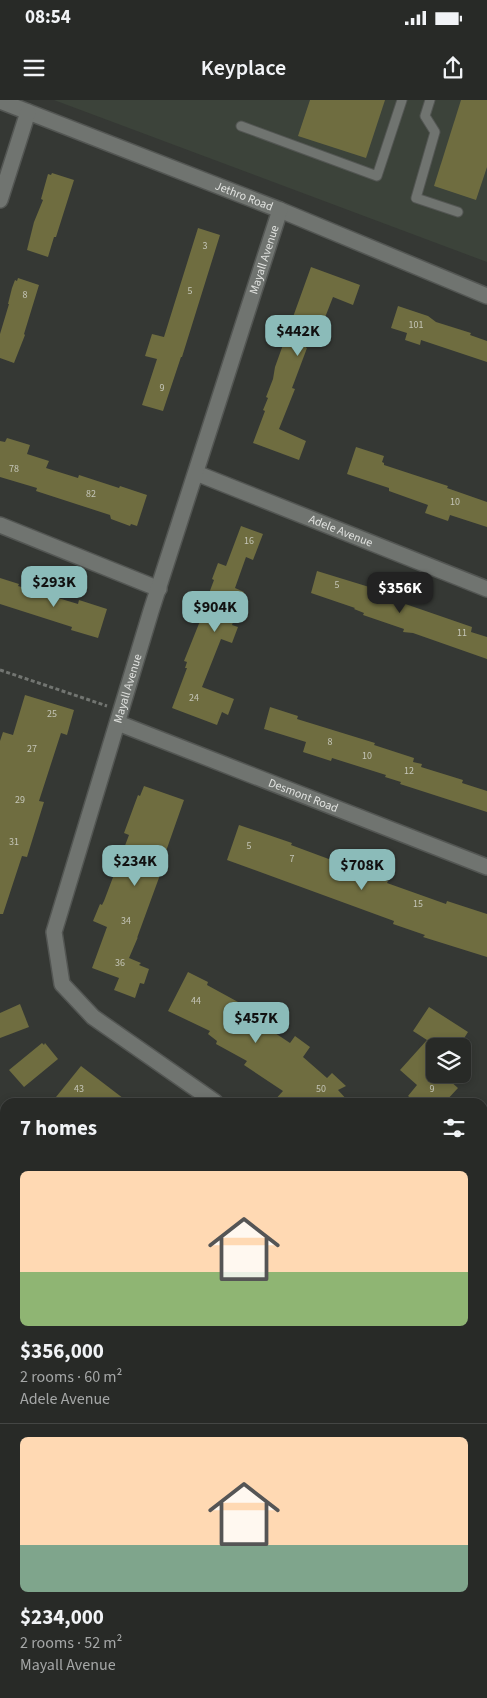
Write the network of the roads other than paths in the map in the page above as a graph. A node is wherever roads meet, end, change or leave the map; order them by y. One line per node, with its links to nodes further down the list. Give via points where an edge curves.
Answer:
1 (402, 100): 5 (lane, via 377,176)
2 (430, 100): 8 (lane, via 425,116 435,132 416,198)
3 (0, 102): 4 (street, Jethro Road)
4 (28, 112): 6 (street); 7 (street, Jethro Road)
5 (241, 126)
6 (0, 200)
7 (280, 210): 9 (street, Jethro Road); 10 (street, Mayall Avenue)
8 (458, 212)
9 (487, 296)
10 (196, 473): 12 (street, Mayall Avenue); 13 (street, Adele Avenue)
11 (0, 525): 12 (street)
12 (158, 589): 14 (street, Mayall Avenue)
13 (487, 589)
14 (120, 717): 15 (street, Desmont Road); 16 (street, Mayall Avenue, via 54,932 62,984 93,1017)
15 (487, 867)
16 (209, 1098)

